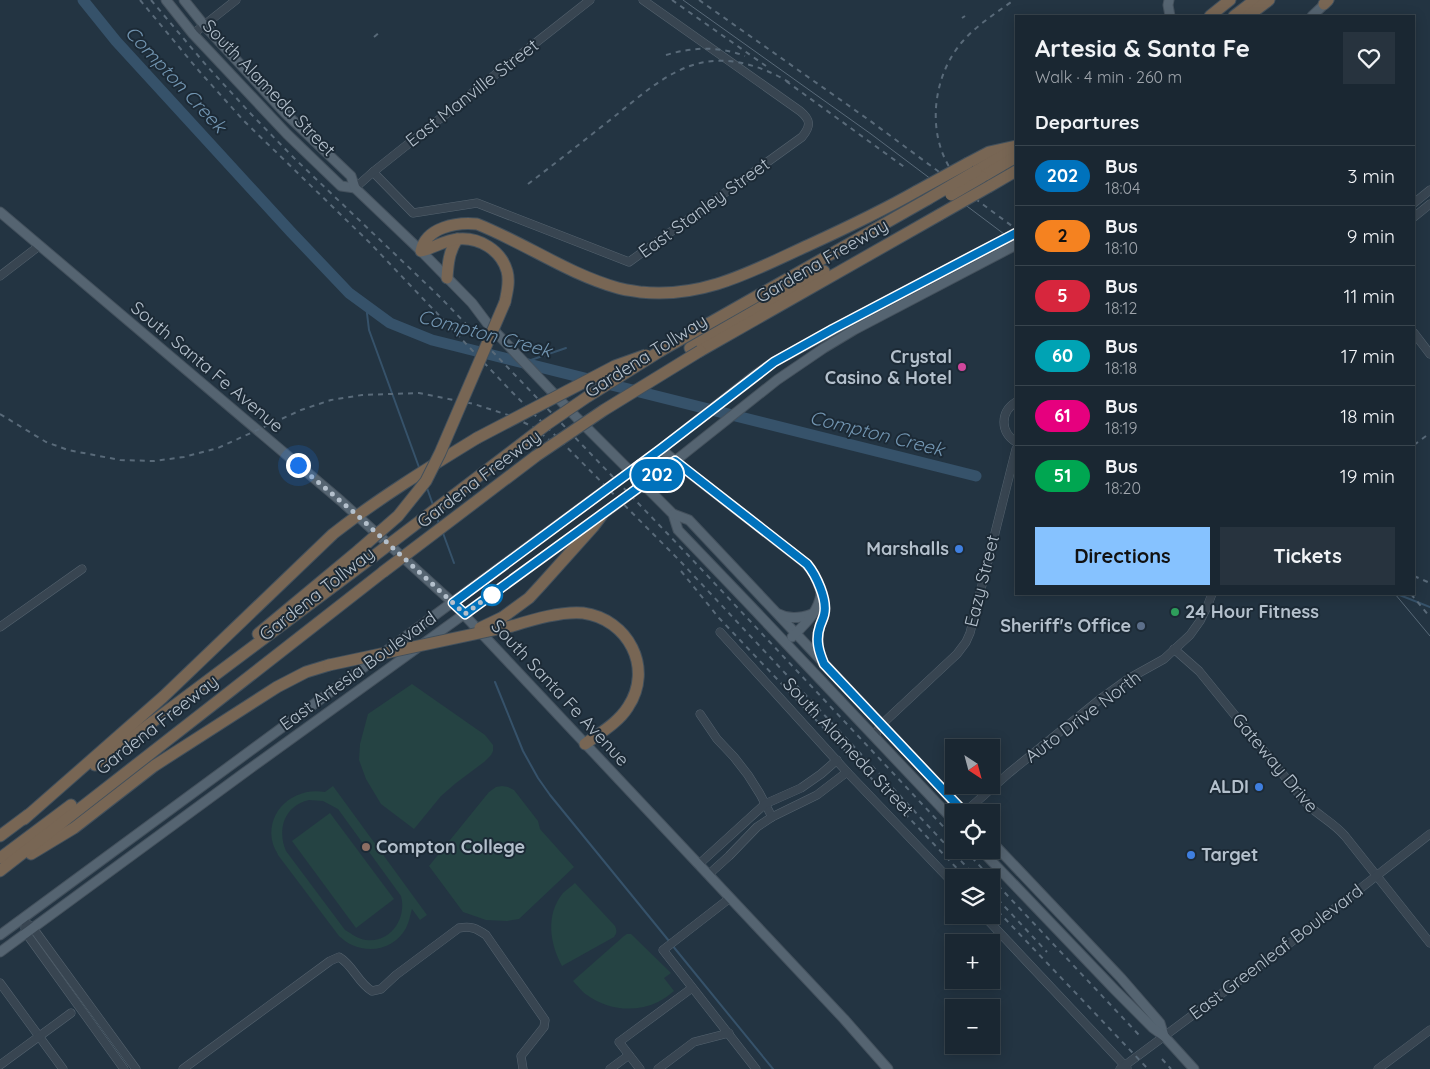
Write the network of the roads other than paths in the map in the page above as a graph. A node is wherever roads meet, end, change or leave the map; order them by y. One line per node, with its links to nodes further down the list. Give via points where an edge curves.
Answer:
1 (166, 0): 19 (main road, South Alameda Street)
2 (184, 0): 18 (main road, South Alameda Street)
3 (236, 0): 18 (street)
4 (590, 0): 23 (street, East Manville Street)
5 (643, 0): 23 (street, East Stanley Street, via 800,111 809,124 802,137 629,262 477,203 413,213)
6 (1170, 0): 12 (main road)
7 (1230, 0): 13 (highway)
8 (1247, 0): 14 (highway)
9 (1255, 0): 15 (highway)
10 (1269, 0): 16 (highway)
11 (1327, 1): 17 (main road)
12 (1170, 15)
13 (1211, 15)
14 (1227, 15)
15 (1235, 15)
16 (1249, 15)
17 (1313, 15)
18 (204, 25): 19 (street); 25 (main road, South Alameda Street, via 285,113 351,176)
19 (193, 34): 25 (main road, South Alameda Street, via 341,186)
20 (1015, 147): 22 (highway, via 989,152)
21 (1015, 157): 22 (highway)
22 (975, 171): 29 (highway, bridge); 36 (highway, bridge, via 917,191 884,210 738,278 678,293 613,286 585,276 477,224 457,224 439,230 422,245)
23 (373, 172): 25 (street, East Manville Street)
24 (1015, 172): 29 (highway, Gardena Freeway, bridge, via 990,186)
25 (355, 188): 36 (main road, South Alameda Street)
26 (1430, 190): 27 (street)
27 (1415, 201)
28 (1430, 204): 31 (street)
29 (934, 206): 44 (highway, Gardena Freeway, via 760,302 745,303); 55 (highway, Gardena Freeway, bridge, via 897,238 695,349 536,456)
30 (0, 212): 34 (main road, South Santa Fe Avenue)
31 (1415, 216)
32 (1015, 233): 37 (main road, East Artesia Boulevard, bridge)
33 (457, 239): 36 (highway); 39 (highway, via 448,258); 69 (highway, bridge, via 480,242 498,254 508,273 508,290 426,481 398,516)
34 (39, 246): 38 (street); 52 (main road, South Santa Fe Avenue)
35 (1015, 246): 40 (main road, East Artesia Boulevard)
36 (421, 251): 39 (main road, South Alameda Street)
37 (942, 272): 40 (main road); 41 (main road, East Artesia Boulevard)
38 (0, 276)
39 (448, 278): 51 (main road, South Alameda Street, bridge, via 577,418)
40 (948, 281): 43 (main road, East Artesia Boulevard)
41 (835, 328): 43 (main road); 48 (main road, East Artesia Boulevard, via 755,375)
42 (1415, 334): 45 (street)
43 (841, 337): 50 (main road, East Artesia Boulevard, via 777,380)
44 (662, 350): 52 (highway, bridge, via 615,366 477,438); 69 (highway, Gardena Freeway, bridge, via 546,426)
45 (1430, 354)
46 (1015, 403): 47 (street, via 1008,408 1003,422 1008,435)
47 (1015, 441)
48 (661, 449): 50 (main road); 58 (main road, East Artesia Boulevard, bridge)
49 (1015, 453): 71 (street, Eazy Street, via 966,642 931,680)
50 (679, 464): 53 (main road, East Artesia Boulevard, bridge); 56 (main road, via 807,564 817,578)
51 (673, 514): 59 (main road, South Alameda Street, via 689,520); 66 (main road, South Alameda Street, via 678,530)
52 (357, 515): 58 (main road, South Santa Fe Avenue); 83 (highway, via 311,554 163,697)
53 (602, 515): 60 (main road, East Artesia Boulevard); 65 (highway, bridge, via 529,598 503,617)
54 (82, 569): 62 (street)
55 (381, 570): 87 (highway, Gardena Tollway); 90 (highway, Gardena Freeway)
56 (821, 592): 61 (main road); 68 (main road, via 825,605 817,641)
57 (1212, 595): 67 (street, Auto Drive North, via 1200,621)
58 (453, 603): 60 (main road, South Santa Fe Avenue); 75 (main road, East Artesia Boulevard)
59 (774, 612): 61 (main road, via 794,618); 64 (main road, South Alameda Street)
60 (465, 614): 73 (main road, South Santa Fe Avenue); 77 (main road, East Artesia Boulevard)
61 (813, 614): 64 (main road)
62 (0, 628)
63 (720, 632): 74 (street, South Alameda Street)
64 (795, 634): 66 (main road); 68 (main road, South Alameda Street)
65 (455, 637): 73 (highway, bridge, via 550,616 580,613 611,623 619,629 632,645 638,665 638,683 633,700 616,721); 90 (highway, bridge, via 306,672 154,766 74,828)
66 (786, 643): 72 (main road, South Alameda Street)
67 (1174, 649): 80 (street, Auto Drive North, via 1164,659 1099,700); 93 (street, Gateway Drive, via 1199,671 1307,804 1339,829)
68 (824, 664): 71 (main road, South Alameda Street)
69 (175, 704): 83 (highway, Gardena Freeway)
70 (700, 714): 78 (street, via 748,775)
71 (881, 725): 72 (street, Eazy Street); 79 (main road, South Alameda Street)
72 (874, 737): 81 (main road, South Alameda Street)
73 (585, 744): 89 (main road, South Santa Fe Avenue)
74 (836, 760): 76 (street, South Alameda Street); 78 (street, via 801,788)
75 (236, 762): 77 (main road); 95 (main road, East Artesia Boulevard)
76 (847, 772): 82 (street, via 817,795); 92 (street, South Alameda Street)
77 (244, 773): 97 (main road, East Artesia Boulevard)
78 (765, 804): 82 (street); 89 (street)
79 (956, 804)
80 (973, 804)
81 (945, 812)
82 (772, 817): 91 (street, via 757,827)
83 (24, 819): 85 (highway, Gardena Freeway)
84 (1430, 834): 93 (street, East Greenleaf Boulevard)
85 (0, 836)
86 (1000, 851): 107 (main road, via 1160,1023)
87 (0, 858)
88 (990, 859): 107 (main road, via 1116,991)
89 (698, 865): 91 (main road, South Santa Fe Avenue)
90 (0, 872)
91 (708, 875): 94 (main road, South Santa Fe Avenue)
92 (945, 875)
93 (1376, 876): 99 (street, Gateway Drive); 107 (street, East Greenleaf Boulevard)
94 (730, 898): 102 (street, via 663,949); 120 (main road, South Santa Fe Avenue)
95 (22, 919): 97 (street); 98 (main road, East Artesia Boulevard)
96 (991, 924): 110 (street)
97 (30, 930): 100 (main road, East Artesia Boulevard); 112 (street); 113 (street)
98 (0, 935)
99 (1430, 942)
100 (0, 952)
101 (0, 983): 106 (street)
102 (692, 988): 105 (street); 108 (street, via 619,1042)
103 (71, 1013): 106 (street)
104 (1430, 1030): 122 (street)
105 (729, 1034): 118 (street, via 694,1042); 119 (street)
106 (39, 1036): 109 (street); 111 (street)
107 (1164, 1036): 110 (street, East Greenleaf Boulevard); 121 (main road)
108 (629, 1055): 116 (street); 117 (street)
109 (0, 1065)
110 (1124, 1068)
111 (63, 1069)
112 (124, 1069)
113 (136, 1069)
114 (183, 1069): 115 (street, via 330,960 339,956 346,960 366,988 372,991 381,989 459,928 469,926 486,935 545,1020 544,1027 521,1056)
115 (523, 1069)
116 (610, 1069)
117 (640, 1069)
118 (658, 1069)
119 (756, 1069)
120 (888, 1069)
121 (1194, 1069)
122 (1378, 1069)

